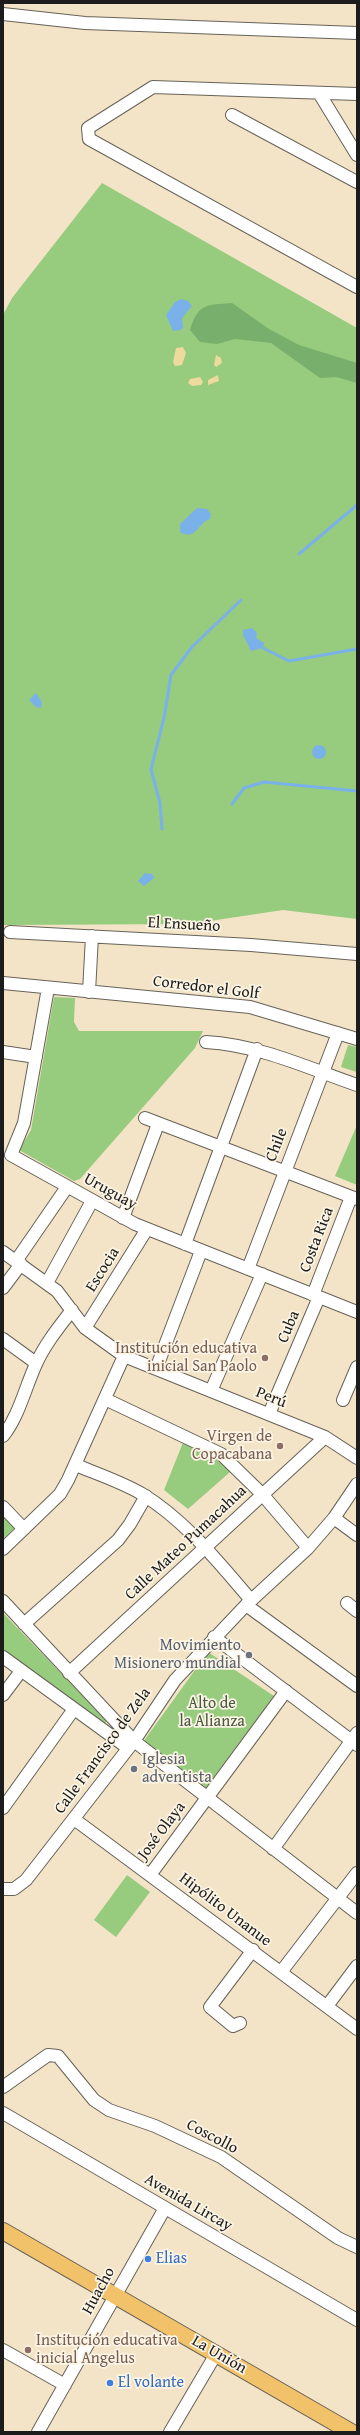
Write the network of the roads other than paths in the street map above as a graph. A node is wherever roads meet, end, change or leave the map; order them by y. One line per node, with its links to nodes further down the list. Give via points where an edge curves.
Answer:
1 (3, 14): 2 (street, via 85,23)
2 (357, 33)
3 (319, 93): 4 (street); 6 (street); 8 (street, via 153,87 88,128 88,139)
4 (357, 94)
5 (232, 115): 7 (street)
6 (357, 155)
7 (357, 182)
8 (357, 287)
9 (10, 932): 10 (street, El Ensueño)
10 (92, 936): 11 (street, El Ensueño); 14 (street)
11 (357, 954)
12 (3, 983): 13 (street, Corredor el Golf)
13 (48, 988): 14 (street, Corredor el Golf); 20 (street, Uruguay)
14 (89, 992): 15 (street, Corredor el Golf, via 250,1007)
15 (338, 1033): 16 (street, Corredor el Golf); 21 (street, Chile)
16 (357, 1039)
17 (206, 1042): 18 (street, via 230,1043)
18 (257, 1049): 21 (street); 25 (street)
19 (3, 1052): 20 (street)
20 (36, 1056): 27 (street, Uruguay, via 24,1123 11,1155)
21 (322, 1073): 22 (street); 26 (street, Chile)
22 (357, 1085)
23 (144, 1118): 24 (street)
24 (158, 1124): 25 (street); 30 (street)
25 (221, 1148): 26 (street); 32 (street)
26 (284, 1172): 28 (street); 36 (street, Chile)
27 (67, 1187): 29 (street, Uruguay); 35 (street)
28 (354, 1198): 40 (street, Costa Rica)
29 (92, 1200): 30 (street, Uruguay); 38 (street)
30 (123, 1218): 31 (street, Uruguay)
31 (147, 1229): 32 (street, Uruguay); 43 (street, Escocia)
32 (185, 1244): 33 (street, Uruguay)
33 (201, 1250): 36 (street, Uruguay); 48 (street)
34 (3, 1252): 35 (street, Perú)
35 (18, 1263): 38 (street, Perú); 39 (street)
36 (248, 1269): 37 (street, Uruguay)
37 (262, 1274): 40 (street, Uruguay); 49 (street)
38 (47, 1283): 41 (street, Perú)
39 (3, 1288)
40 (316, 1296): 42 (street, Uruguay); 52 (street, Cuba)
41 (72, 1310): 43 (street, Perú); 46 (street, via 48,1341)
42 (357, 1312)
43 (85, 1328): 45 (street, Perú)
44 (3, 1339): 46 (street)
45 (124, 1356): 48 (street, Perú); 50 (street)
46 (36, 1363): 53 (street, via 11,1426)
47 (357, 1367): 51 (street)
48 (156, 1369): 49 (street, Perú)
49 (211, 1391): 52 (street, Perú)
50 (105, 1399): 56 (street); 58 (street, via 221,1454)
51 (343, 1400)
52 (269, 1414): 54 (street, Perú)
53 (3, 1436)
54 (325, 1437): 55 (street, Perú); 58 (street, Calle Mateo Pumacahua)
55 (357, 1458)
56 (76, 1465): 59 (street); 62 (street, via 60,1494)
57 (357, 1484): 61 (street, Calle Francisco de Zela)
58 (262, 1494): 64 (street, Calle Mateo Pumacahua); 65 (street)
59 (146, 1496): 64 (street, via 168,1511); 71 (street, via 118,1540)
60 (3, 1507): 62 (street)
61 (334, 1518): 63 (street); 65 (street, Calle Francisco de Zela)
62 (24, 1529): 66 (street)
63 (357, 1535)
64 (204, 1547): 68 (street); 75 (street, Calle Mateo Pumacahua)
65 (308, 1548): 68 (street, Calle Francisco de Zela)
66 (3, 1549)
67 (3, 1601): 71 (street)
68 (248, 1602): 72 (street, Calle Francisco de Zela); 76 (street)
69 (347, 1603): 70 (street)
70 (357, 1611)
71 (24, 1624): 75 (street)
72 (214, 1637): 77 (street); 81 (street, Calle Francisco de Zela, via 175,1680)
73 (3, 1657): 74 (street)
74 (21, 1670): 78 (street); 79 (street)
75 (69, 1673): 81 (street)
76 (357, 1686)
77 (286, 1691): 80 (street); 82 (street, José Olaya)
78 (3, 1695)
79 (74, 1709): 81 (street); 83 (street)
80 (355, 1740): 85 (street)
81 (131, 1745): 82 (street); 84 (street, Calle Francisco de Zela)
82 (206, 1799): 85 (street); 87 (street, José Olaya)
83 (3, 1808)
84 (74, 1819): 87 (street, Hipólito Unanue); 88 (street, Calle Francisco de Zela, via 20,1886)
85 (273, 1849): 89 (street)
86 (357, 1873): 89 (street)
87 (150, 1874): 91 (street, Hipólito Unanue)
88 (3, 1889)
89 (338, 1899): 90 (street); 93 (street)
90 (357, 1913)
91 (253, 1950): 93 (street, Hipólito Unanue); 95 (street, via 210,2007 233,2026)
92 (357, 1966): 94 (street)
93 (281, 1972): 94 (street, Hipólito Unanue)
94 (327, 2006): 96 (street, Hipólito Unanue)
95 (240, 2023)
96 (357, 2029)
97 (3, 2087): 101 (street, Coscollo, via 48,2055 58,2056 94,2100 109,2110 155,2126 221,2157 338,2238)
98 (3, 2113): 99 (street, Avenida Lircay)
99 (165, 2208): 102 (street, Huacho); 103 (street, Avenida Lircay)
100 (3, 2231): 102 (main road, La Unión)
101 (357, 2247)
102 (114, 2296): 105 (main road, La Unión); 106 (street, Huacho)
103 (357, 2320)
104 (3, 2350): 106 (street)
105 (216, 2354): 108 (street); 109 (main road, La Unión)
106 (65, 2385): 107 (street, Huacho)
107 (38, 2432)
108 (170, 2432)
109 (351, 2432)

